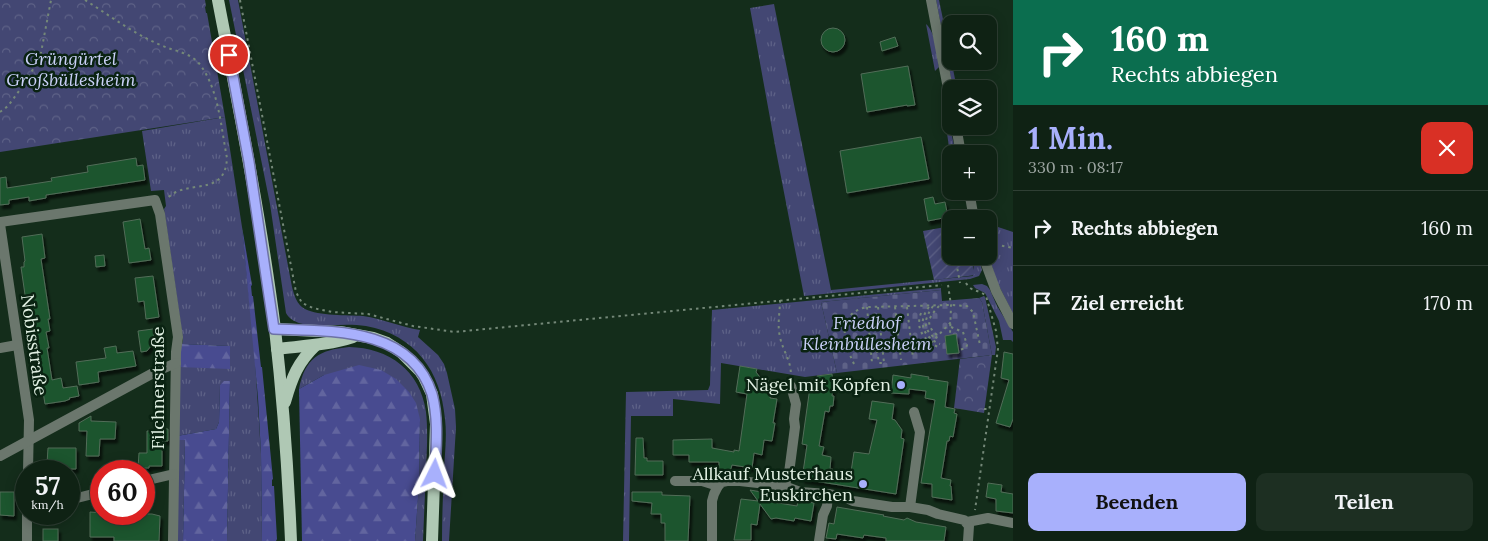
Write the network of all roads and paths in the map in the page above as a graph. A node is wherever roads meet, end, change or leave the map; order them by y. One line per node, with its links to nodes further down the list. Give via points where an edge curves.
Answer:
1 (51, 0): 7 (path, via 40,58 8,106)
2 (85, 0): 8 (path, via 154,43 196,60 215,92 227,158 224,174 212,185 174,193)
3 (218, 0): 30 (main road, via 249,162)
4 (240, 0): 18 (path, via 295,287 305,305 455,332)
5 (931, 0): 6 (street)
6 (946, 80)
7 (0, 112)
8 (156, 203): 9 (street); 45 (street, Filchnerstraße, via 178,337)
9 (0, 223): 35 (street, Nobisstraße)
10 (997, 244): 11 (path)
11 (1013, 248)
12 (957, 265): 15 (path)
13 (986, 265): 28 (street)
14 (966, 282): 51 (path, via 970,288 986,296 998,340)
15 (960, 283)
16 (948, 284): 19 (path)
17 (942, 285): 18 (path)
18 (780, 300): 48 (path, via 779,332 790,362)
19 (951, 305): 22 (path); 27 (path); 38 (path, via 967,306 973,312)
20 (930, 306): 21 (path); 26 (path); 34 (path, via 920,315 922,328)
21 (934, 306): 22 (path); 34 (path, via 926,320)
22 (940, 306): 31 (path, via 929,322)
23 (867, 307): 24 (path); 46 (path); 47 (path, via 851,315 845,327 845,340)
24 (878, 307): 25 (path); 41 (path)
25 (896, 307): 26 (path); 44 (path)
26 (907, 307): 43 (path)
27 (951, 322): 29 (path); 31 (path)
28 (1013, 324)
29 (951, 327): 32 (path); 42 (path, via 963,332 967,342 966,348)
30 (274, 329): 33 (main road, via 340,332); 40 (main road)
31 (938, 335): 34 (path)
32 (950, 335)
33 (356, 336): 36 (main road); 69 (main road, via 380,340 401,352 420,370 432,394 436,440)
34 (933, 340): 37 (path)
35 (17, 345): 39 (street); 53 (street, Nobisstraße, via 29,420)
36 (316, 345): 40 (main road); 50 (main road, via 297,367)
37 (939, 345)
38 (980, 345)
39 (0, 348)
40 (277, 349): 50 (main road)
41 (882, 350): 41 (path, via 884,363 878,363 877,350)
42 (959, 350)
43 (912, 358)
44 (900, 360)
45 (176, 363): 53 (street); 56 (street, Filchnerstraße)
46 (872, 363)
47 (854, 364)
48 (791, 386): 60 (street, via 796,404 795,426 789,473)
49 (984, 408): 51 (path)
50 (283, 409): 68 (main road)
51 (989, 409): 63 (path, via 975,512)
52 (914, 412): 62 (street, via 920,432)
53 (28, 441): 54 (street); 55 (street, Nobisstraße)
54 (0, 456)
55 (28, 460)
56 (174, 474): 57 (street); 67 (street, Filchnerstraße)
57 (155, 478)
58 (675, 481): 59 (street, via 702,481)
59 (718, 486): 60 (street, via 731,480); 70 (street, via 712,501)
60 (784, 486): 61 (street, via 810,494)
61 (828, 494): 62 (street, via 853,501); 71 (street)
62 (910, 507): 63 (street)
63 (964, 520): 64 (street, via 988,518); 72 (street, via 969,526)
64 (1013, 522)
65 (27, 525): 66 (street)
66 (27, 541)
67 (172, 541)
68 (291, 541)
69 (432, 541)
70 (712, 541)
71 (819, 541)
72 (968, 541)

